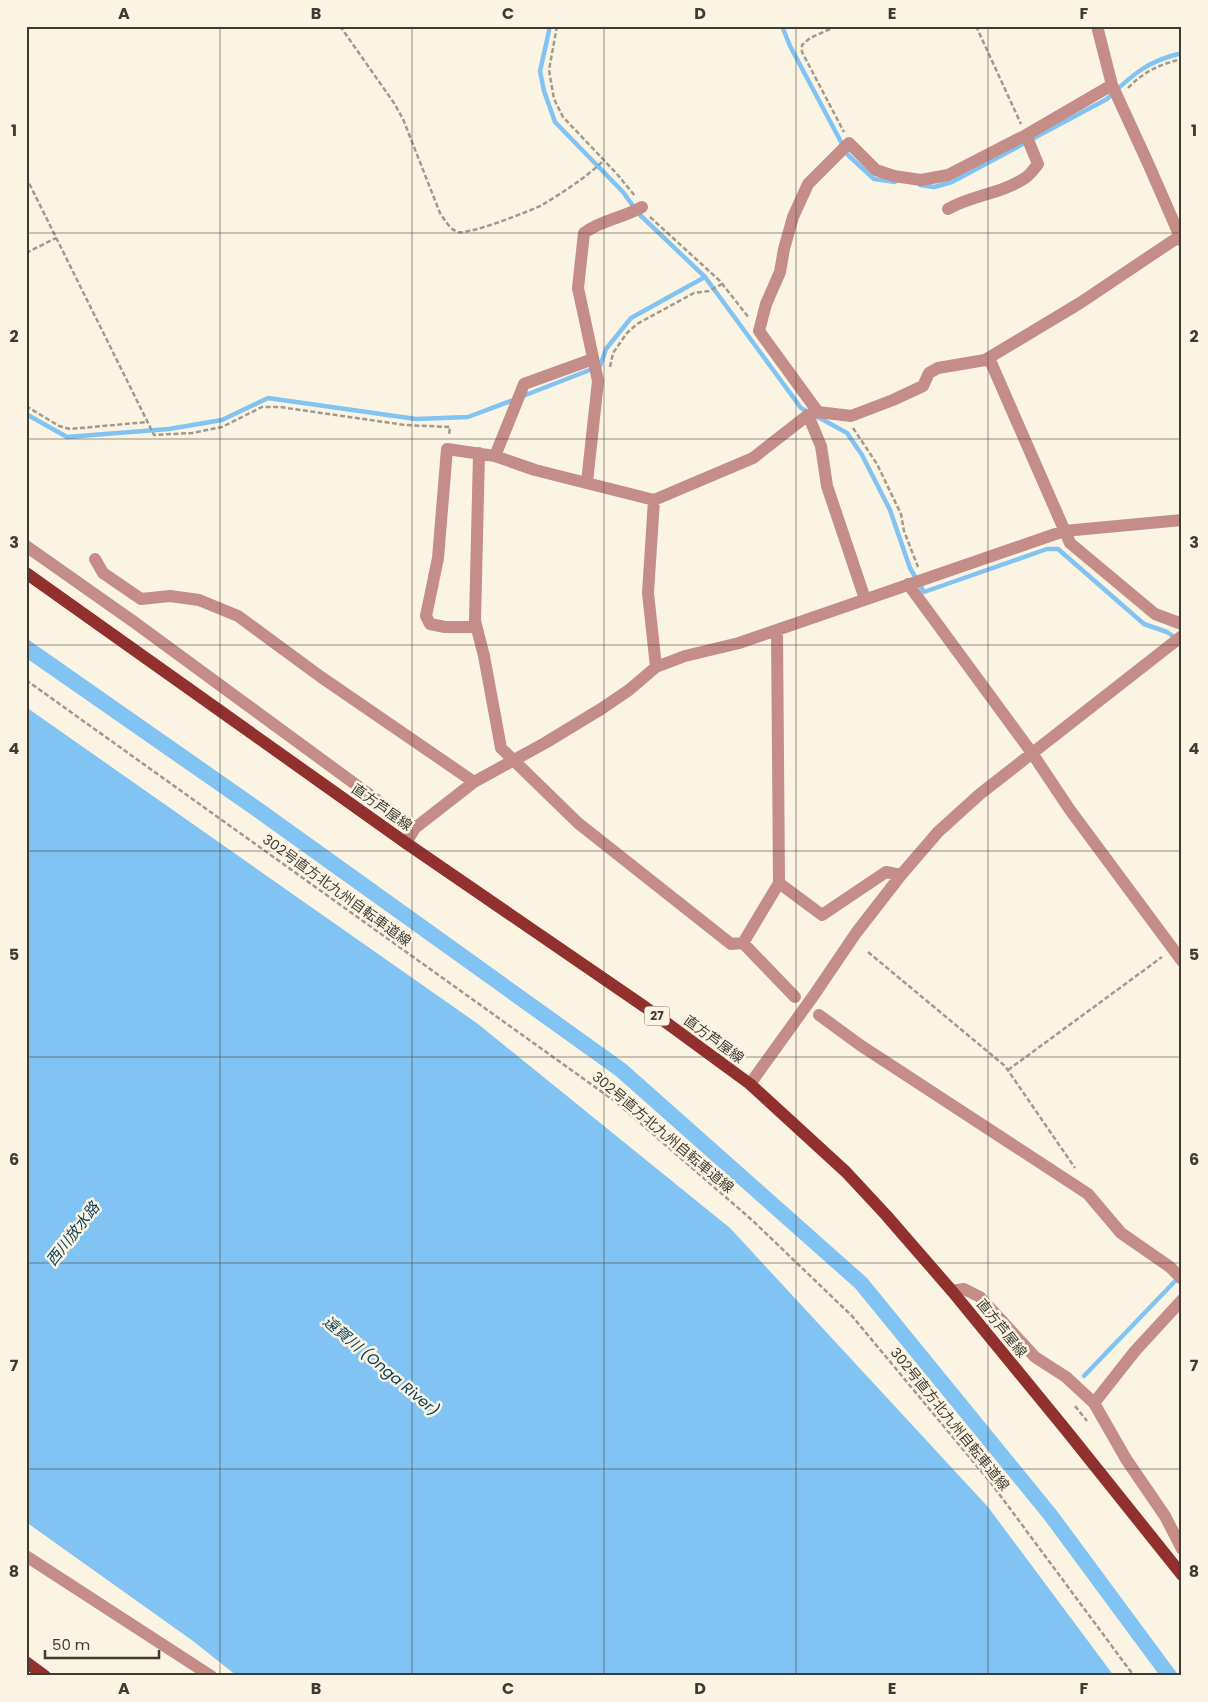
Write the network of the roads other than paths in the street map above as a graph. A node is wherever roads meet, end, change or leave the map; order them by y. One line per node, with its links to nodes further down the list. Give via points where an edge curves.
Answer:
1 (1097, 26): 2 (street)
2 (1112, 85): 3 (street); 6 (street)
3 (1026, 134): 5 (street, via 1038,164 1026,177 1005,189 961,201); 9 (street, via 948,175 921,180 876,170 849,143 808,184 793,218 780,272 759,330)
4 (642, 207): 8 (street, via 584,233 578,288)
5 (948, 209)
6 (1181, 238): 7 (street)
7 (989, 358): 9 (street, via 938,368 929,373 923,386 851,416); 15 (street)
8 (594, 359): 11 (street, via 524,384); 12 (street, via 598,380)
9 (813, 413): 13 (street, via 752,458); 21 (street, via 827,486)
10 (479, 453): 11 (street); 24 (street); 24 (street, via 447,449 438,558 426,616 430,624)
11 (495, 456): 12 (street, via 535,470)
12 (587, 482): 13 (street)
13 (654, 500): 27 (street, via 648,593)
14 (1182, 520): 15 (street)
15 (1064, 531): 19 (street); 23 (street, via 1070,543 1155,614)
16 (26, 546): 22 (street)
17 (95, 559): 20 (street, via 103,573)
18 (26, 574): 32 (main road, 直方芦屋線 / 27)
19 (908, 584): 21 (street); 28 (street)
20 (141, 599): 22 (street); 30 (street, via 170,596 199,600 238,616)
21 (865, 599): 25 (street)
22 (116, 610): 31 (street)
23 (1182, 624)
24 (476, 627): 29 (street, via 501,748)
25 (777, 630): 27 (street); 34 (street)
26 (1182, 636): 28 (street)
27 (656, 667): 29 (street, via 601,709)
28 (1032, 753): 33 (street, via 938,832); 36 (street, via 1070,810)
29 (512, 760): 30 (street); 35 (street, via 578,823 731,944)
30 (474, 782): 31 (street)
31 (415, 828): 32 (street)
32 (406, 843): 39 (main road, 直方芦屋線 / 27, via 645,1007)
33 (900, 875): 34 (street, via 886,872 822,915); 39 (street)
34 (778, 882): 35 (street)
35 (743, 943): 37 (street)
36 (1182, 961)
37 (795, 997)
38 (819, 1015): 40 (street, via 1088,1194 1121,1233)
39 (750, 1084): 41 (main road, 直方芦屋線 / 27, via 846,1172)
40 (1182, 1279)
41 (952, 1291): 43 (street, via 964,1289 980,1297 1035,1357 1066,1377); 46 (main road, 直方芦屋線 / 27)
42 (1182, 1300): 43 (street, via 1135,1350)
43 (1094, 1403): 44 (street)
44 (1182, 1549)
45 (26, 1556): 50 (street)
46 (1182, 1575)
47 (27, 1662): 48 (street); 49 (main road)
48 (31, 1676)
49 (45, 1676)
50 (211, 1676)

